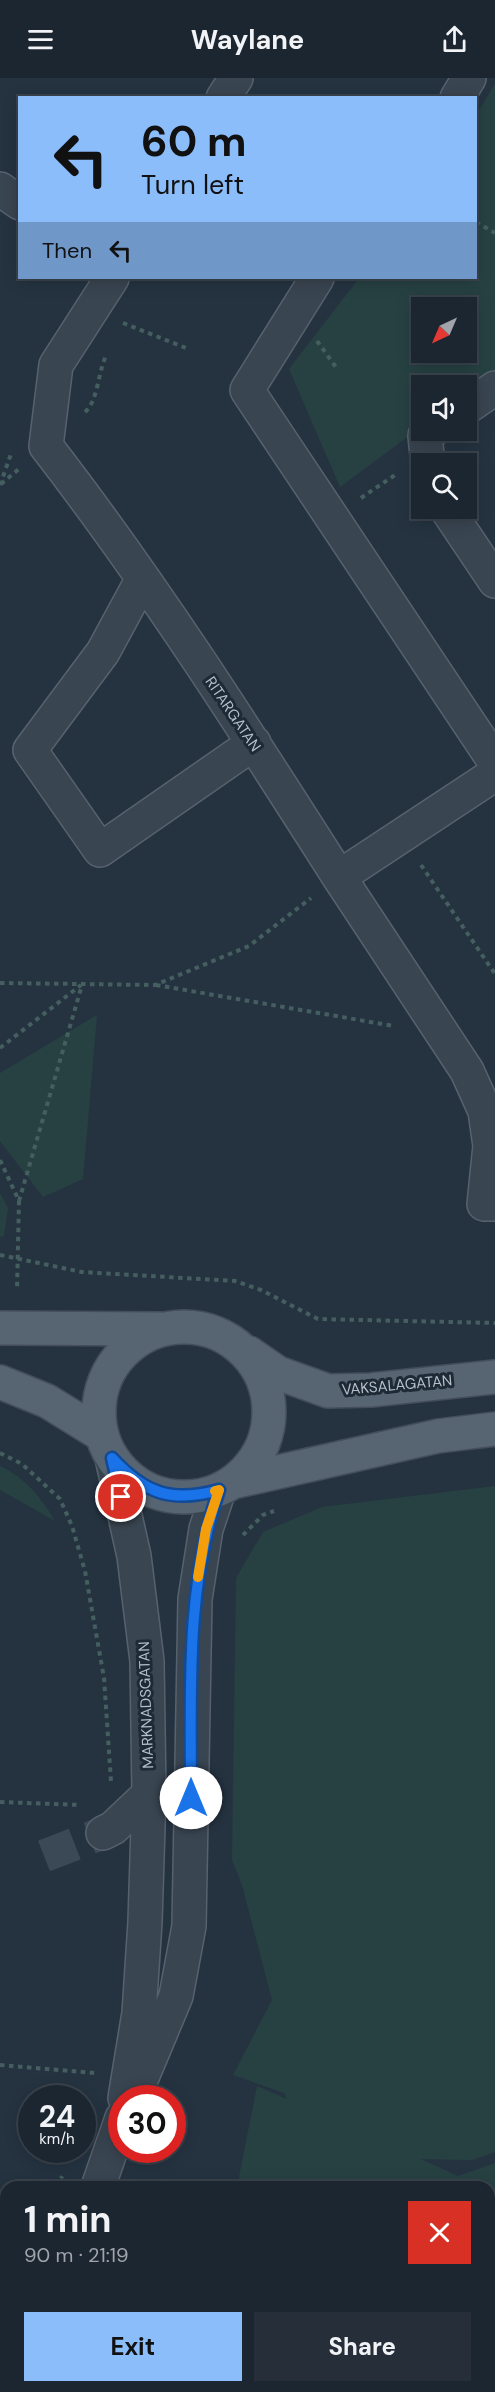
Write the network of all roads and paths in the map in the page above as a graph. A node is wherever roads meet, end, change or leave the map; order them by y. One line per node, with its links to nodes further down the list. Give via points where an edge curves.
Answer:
1 (236, 78): 3 (street)
2 (470, 78): 4 (street)
3 (225, 96)
4 (458, 96)
5 (0, 189): 6 (street)
6 (18, 202)
7 (477, 223): 8 (path)
8 (495, 233)
9 (111, 279): 16 (street, via 56,366)
10 (316, 279): 18 (street, via 247,390)
11 (129, 314): 12 (path)
12 (119, 332)
13 (110, 351): 16 (path, via 100,369 91,408)
14 (495, 388): 15 (street)
15 (477, 400)
16 (45, 446): 20 (street, RITARGATAN)
17 (429, 450): 18 (path)
18 (332, 518): 23 (street)
19 (453, 519): 21 (street)
20 (142, 580): 22 (street, RITARGATAN); 22 (street, via 103,652 30,750 100,850)
21 (495, 581)
22 (254, 743): 26 (street, RITARGATAN)
23 (495, 762)
24 (495, 774): 25 (street)
25 (401, 836): 26 (street); 27 (path)
26 (339, 877): 30 (path, via 249,946); 31 (street, RITARGATAN)
27 (495, 974)
28 (0, 983): 29 (path)
29 (82, 985): 30 (path); 32 (path); 34 (path)
30 (155, 985): 31 (path)
31 (442, 1034): 35 (street, RITARGATAN, via 467,1071 485,1111 490,1146 484,1204)
32 (0, 1048)
33 (0, 1160): 34 (path)
34 (19, 1202): 37 (path)
35 (495, 1204)
36 (0, 1255): 37 (path)
37 (19, 1257): 38 (path); 39 (path, via 82,1272 235,1281 318,1319)
38 (17, 1290)
39 (495, 1323)
40 (0, 1328): 41 (main road)
41 (162, 1329): 42 (main road, via 189,1326 215,1333); 46 (main road, via 123,1352 110,1370 100,1401)
42 (239, 1346): 43 (main road, VAKSALAGATAN, via 278,1373 328,1391); 48 (main road, via 256,1366 267,1390 269,1415 264,1441 252,1464)
43 (495, 1377)
44 (0, 1382): 46 (main road, via 47,1401)
45 (495, 1429): 48 (main road, via 438,1436)
46 (107, 1446): 48 (main road, via 129,1477 149,1489 170,1496 194,1497); 49 (street, MARKNADSGATAN, via 134,1557 146,1650)
47 (0, 1453): 51 (path, via 22,1464 60,1499 72,1526 104,1678)
48 (226, 1486): 55 (street, via 206,1529 194,1609 189,1926 176,1996)
49 (149, 1794): 51 (street); 54 (street, MARKNADSGATAN, via 139,2013)
50 (0, 1802): 51 (path)
51 (110, 1823)
52 (0, 2065): 53 (path)
53 (103, 2074)
54 (127, 2085)
55 (138, 2085)
56 (108, 2157): 57 (street)
57 (100, 2181)

